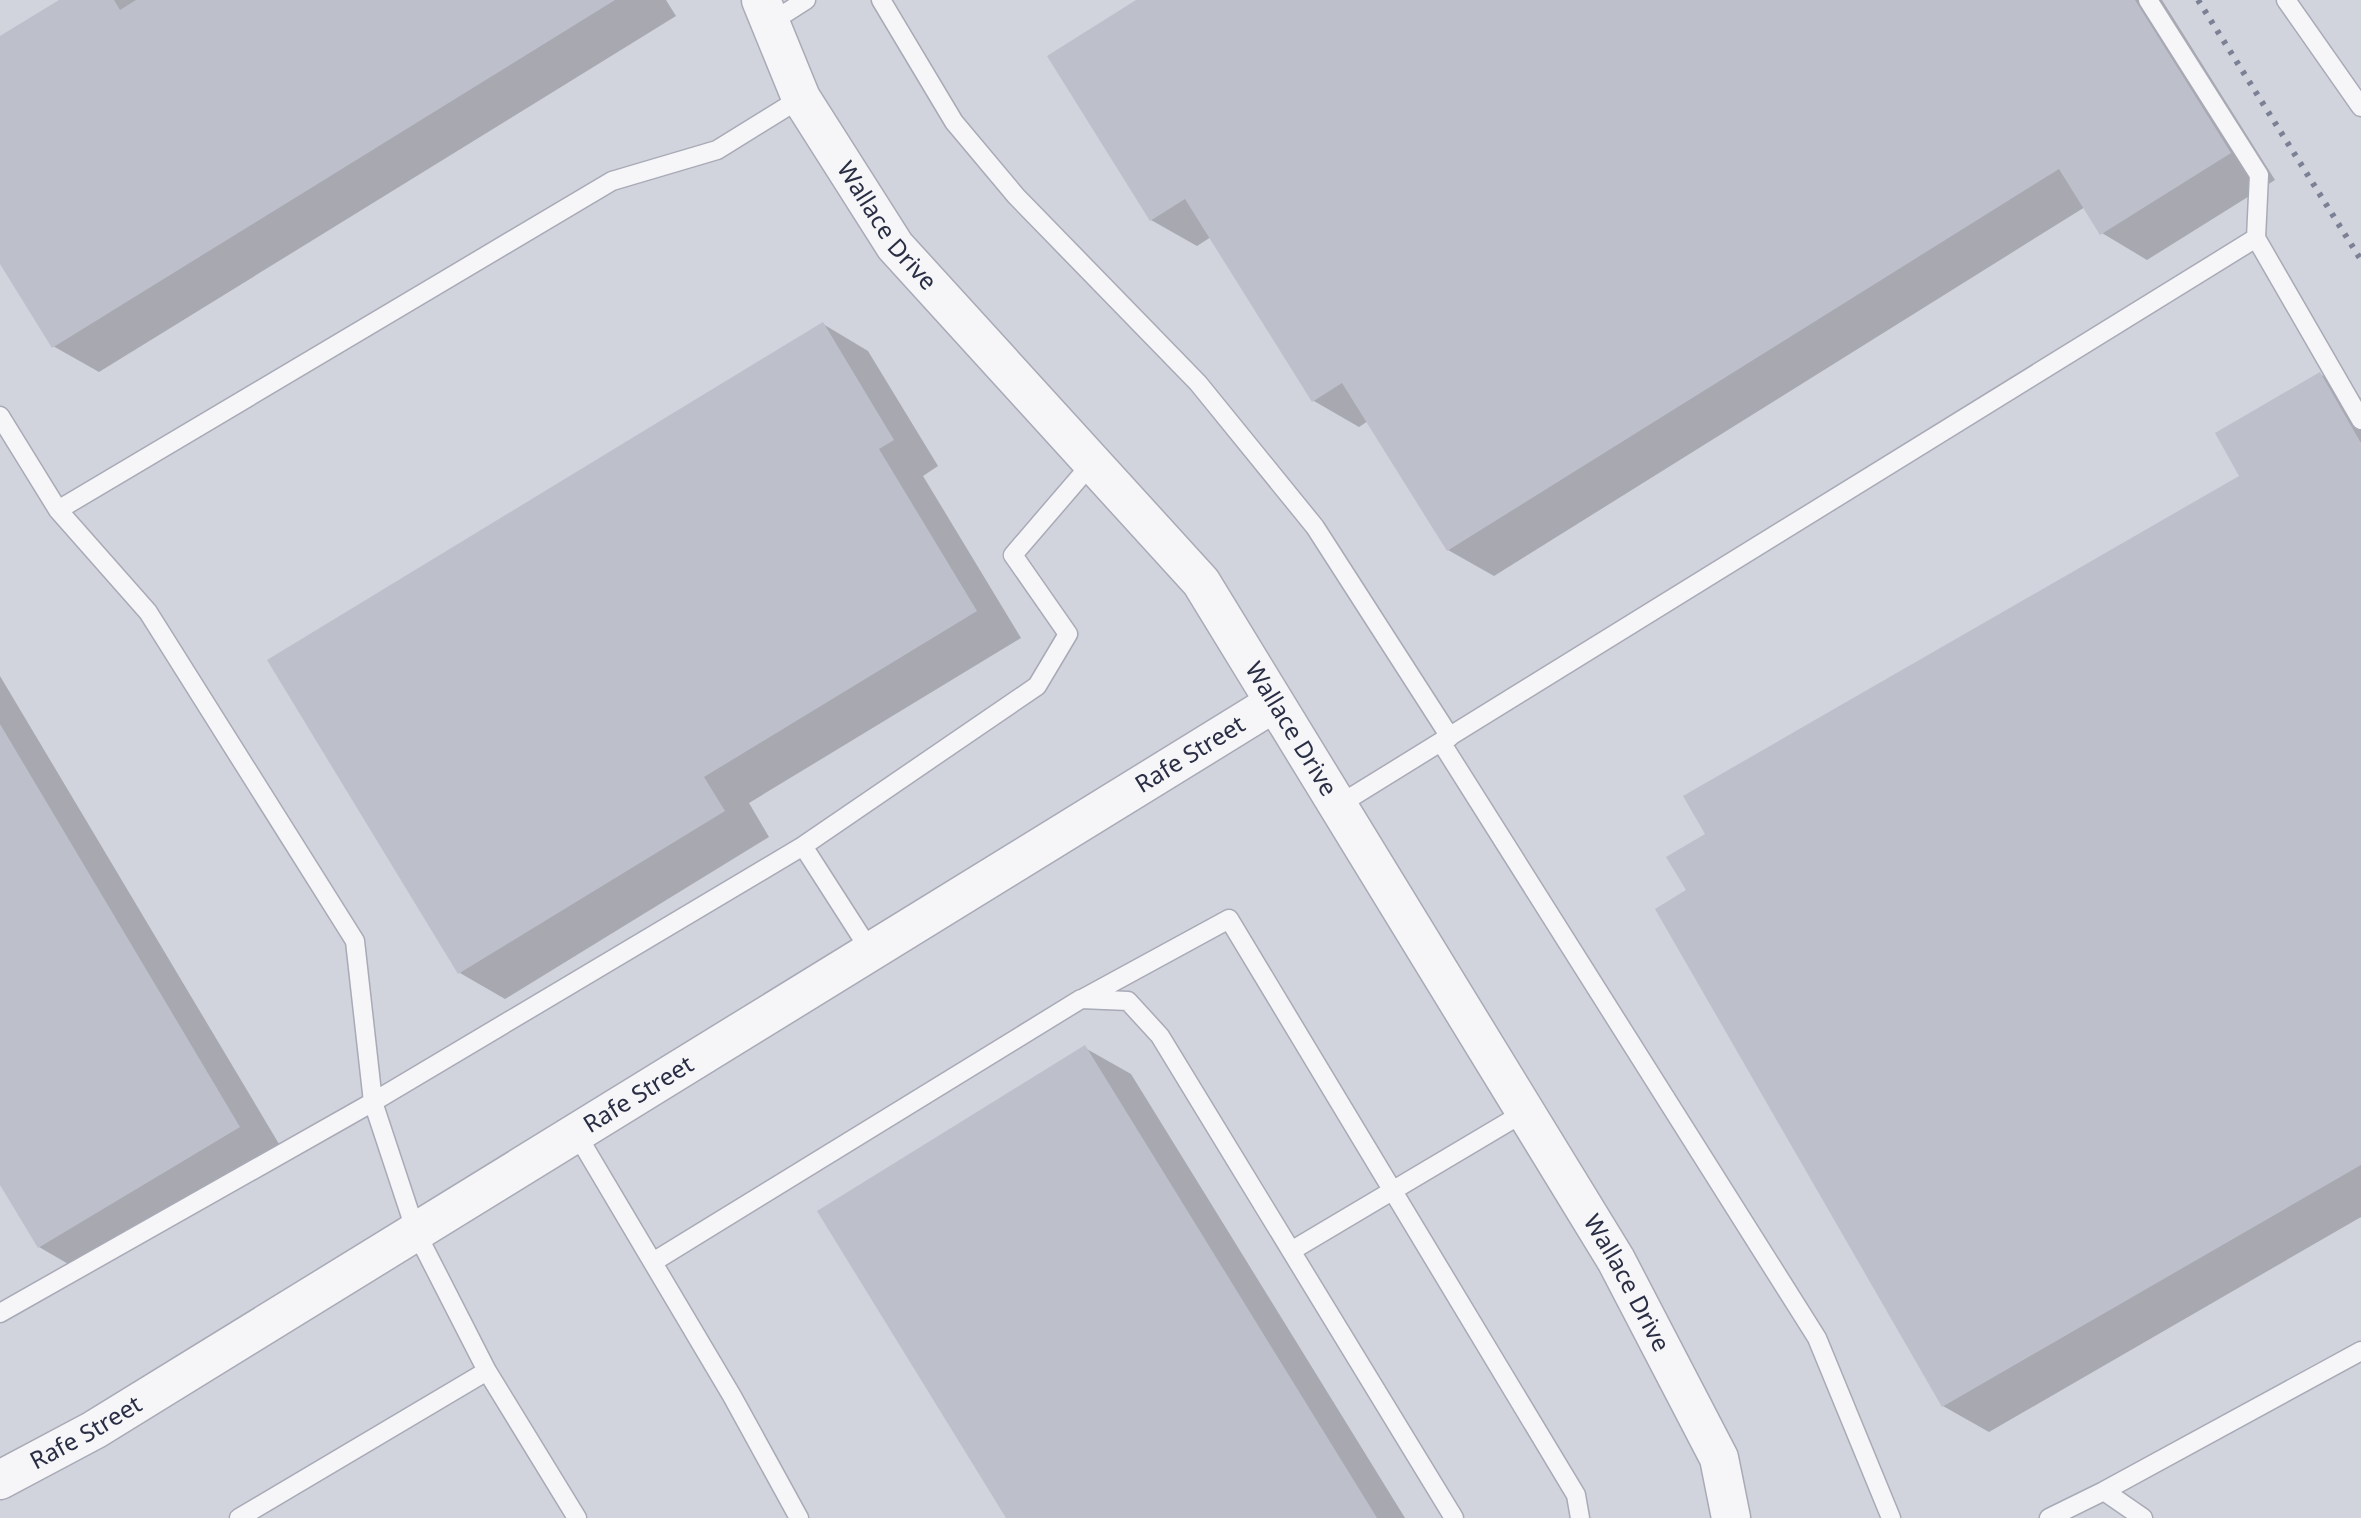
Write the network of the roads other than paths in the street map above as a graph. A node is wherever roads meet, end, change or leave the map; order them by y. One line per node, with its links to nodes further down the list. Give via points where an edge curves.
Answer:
1 (806, 0): 5 (lane)
2 (881, 0): 14 (lane, via 954,122 1016,196 1198,383 1315,527)
3 (2148, 0): 8 (lane, via 2259,175)
4 (2286, 0): 7 (lane)
5 (766, 11): 6 (street, Wallace Drive)
6 (801, 98): 11 (street, Wallace Drive, via 895,246); 12 (lane, via 717,150 612,181)
7 (2361, 107)
8 (2256, 238): 10 (lane); 14 (lane)
9 (0, 416): 12 (lane)
10 (2361, 420)
11 (1092, 463): 13 (street, Wallace Drive, via 1201,582); 16 (lane, via 1013,555 1068,634 1037,686)
12 (58, 510): 19 (lane, via 148,612 355,941)
13 (1274, 703): 15 (street, Wallace Drive); 17 (street, Rafe Street)
14 (1446, 739): 15 (lane); 37 (lane, via 1817,1338)
15 (1337, 806): 20 (street, Wallace Drive)
16 (803, 846): 17 (lane); 19 (lane)
17 (871, 952): 21 (street, Rafe Street)
18 (1081, 999): 22 (lane, via 1229,919); 24 (lane, via 1128,1001 1160,1036); 25 (lane)
19 (373, 1102): 23 (lane); 26 (lane)
20 (1525, 1112): 22 (lane); 36 (street, Wallace Drive, via 1616,1260 1719,1458)
21 (576, 1133): 23 (street, Rafe Street); 25 (lane)
22 (1393, 1191): 24 (lane); 35 (lane, via 1576,1495)
23 (416, 1232): 28 (lane); 29 (street, Rafe Street, via 94,1430)
24 (1291, 1251): 34 (lane)
25 (653, 1262): 33 (lane)
26 (0, 1313)
27 (2361, 1351): 30 (lane)
28 (487, 1371): 31 (lane); 32 (lane)
29 (0, 1480)
30 (2104, 1491): 38 (lane); 39 (lane)
31 (239, 1518)
32 (577, 1518)
33 (799, 1518)
34 (1454, 1518)
35 (1580, 1518)
36 (1731, 1518)
37 (1891, 1518)
38 (2049, 1518)
39 (2143, 1518)

